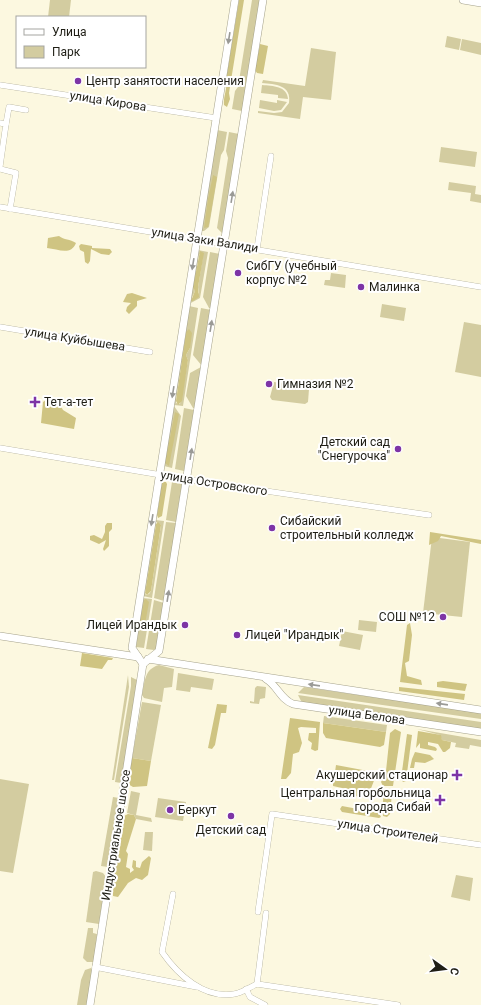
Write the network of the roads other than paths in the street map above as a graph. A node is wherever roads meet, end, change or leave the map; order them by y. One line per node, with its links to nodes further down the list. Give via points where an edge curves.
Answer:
1 (235, 0): 7 (main road, one-way to 7)
2 (263, 0): 16 (main road, one-way to 2)
3 (463, 0): 4 (main road)
4 (481, 3)
5 (0, 85): 7 (street, улица Кирова)
6 (26, 110): 9 (street, via 9,107)
7 (216, 118): 15 (main road)
8 (0, 123): 9 (street)
9 (6, 124): 11 (street)
10 (271, 156): 17 (street)
11 (0, 166)
12 (0, 169): 14 (street, via 16,173)
13 (0, 207): 14 (street, улица Заки Валиди)
14 (10, 209): 15 (street, улица Заки Валиди)
15 (197, 239): 16 (street, улица Заки Валиди); 22 (main road, one-way to 22)
16 (224, 244): 17 (street, улица Заки Валиди); 23 (main road, one-way to 16)
17 (257, 249): 18 (street, улица Заки Валиди)
18 (481, 287)
19 (0, 327): 20 (street, улица Куйбышева)
20 (150, 352)
21 (0, 448): 22 (street, улица Островского)
22 (160, 474): 23 (street, улица Островского); 26 (main road, one-way to 26)
23 (187, 479): 24 (street, улица Островского); 27 (main road, one-way to 23)
24 (428, 515)
25 (0, 636): 28 (main road)
26 (132, 648): 28 (main road); 29 (main road)
27 (159, 651): 30 (main road); 31 (main road)
28 (126, 655): 29 (main road)
29 (136, 657): 30 (main road, улица Белова); 32 (main road)
30 (151, 659): 31 (main road, улица Белова); 32 (main road)
31 (165, 662): 33 (main road, улица Белова)
32 (143, 664): 44 (main road, Индустриальное шоссе)
33 (263, 678): 34 (main road, улица Белова); 37 (main road, улица Белова, via 277,688)
34 (276, 680): 35 (main road, улица Белова); 36 (main road)
35 (289, 682): 36 (main road); 38 (main road, улица Белова, one-way to 35)
36 (282, 687): 37 (main road)
37 (282, 696): 39 (main road, улица Белова, via 293,704)
38 (481, 710)
39 (481, 732)
40 (481, 845): 42 (street, улица Строителей, via 272,814)
41 (173, 894): 46 (street, via 162,952 184,978)
42 (258, 912)
43 (266, 913): 45 (street)
44 (95, 967): 46 (street); 48 (main road, Индустриальное шоссе)
45 (257, 984): 47 (street); 50 (street)
46 (203, 989): 47 (street, via 223,995 236,994)
47 (246, 989): 49 (street, via 250,997)
48 (90, 1005)
49 (264, 1005)
50 (398, 1005)

